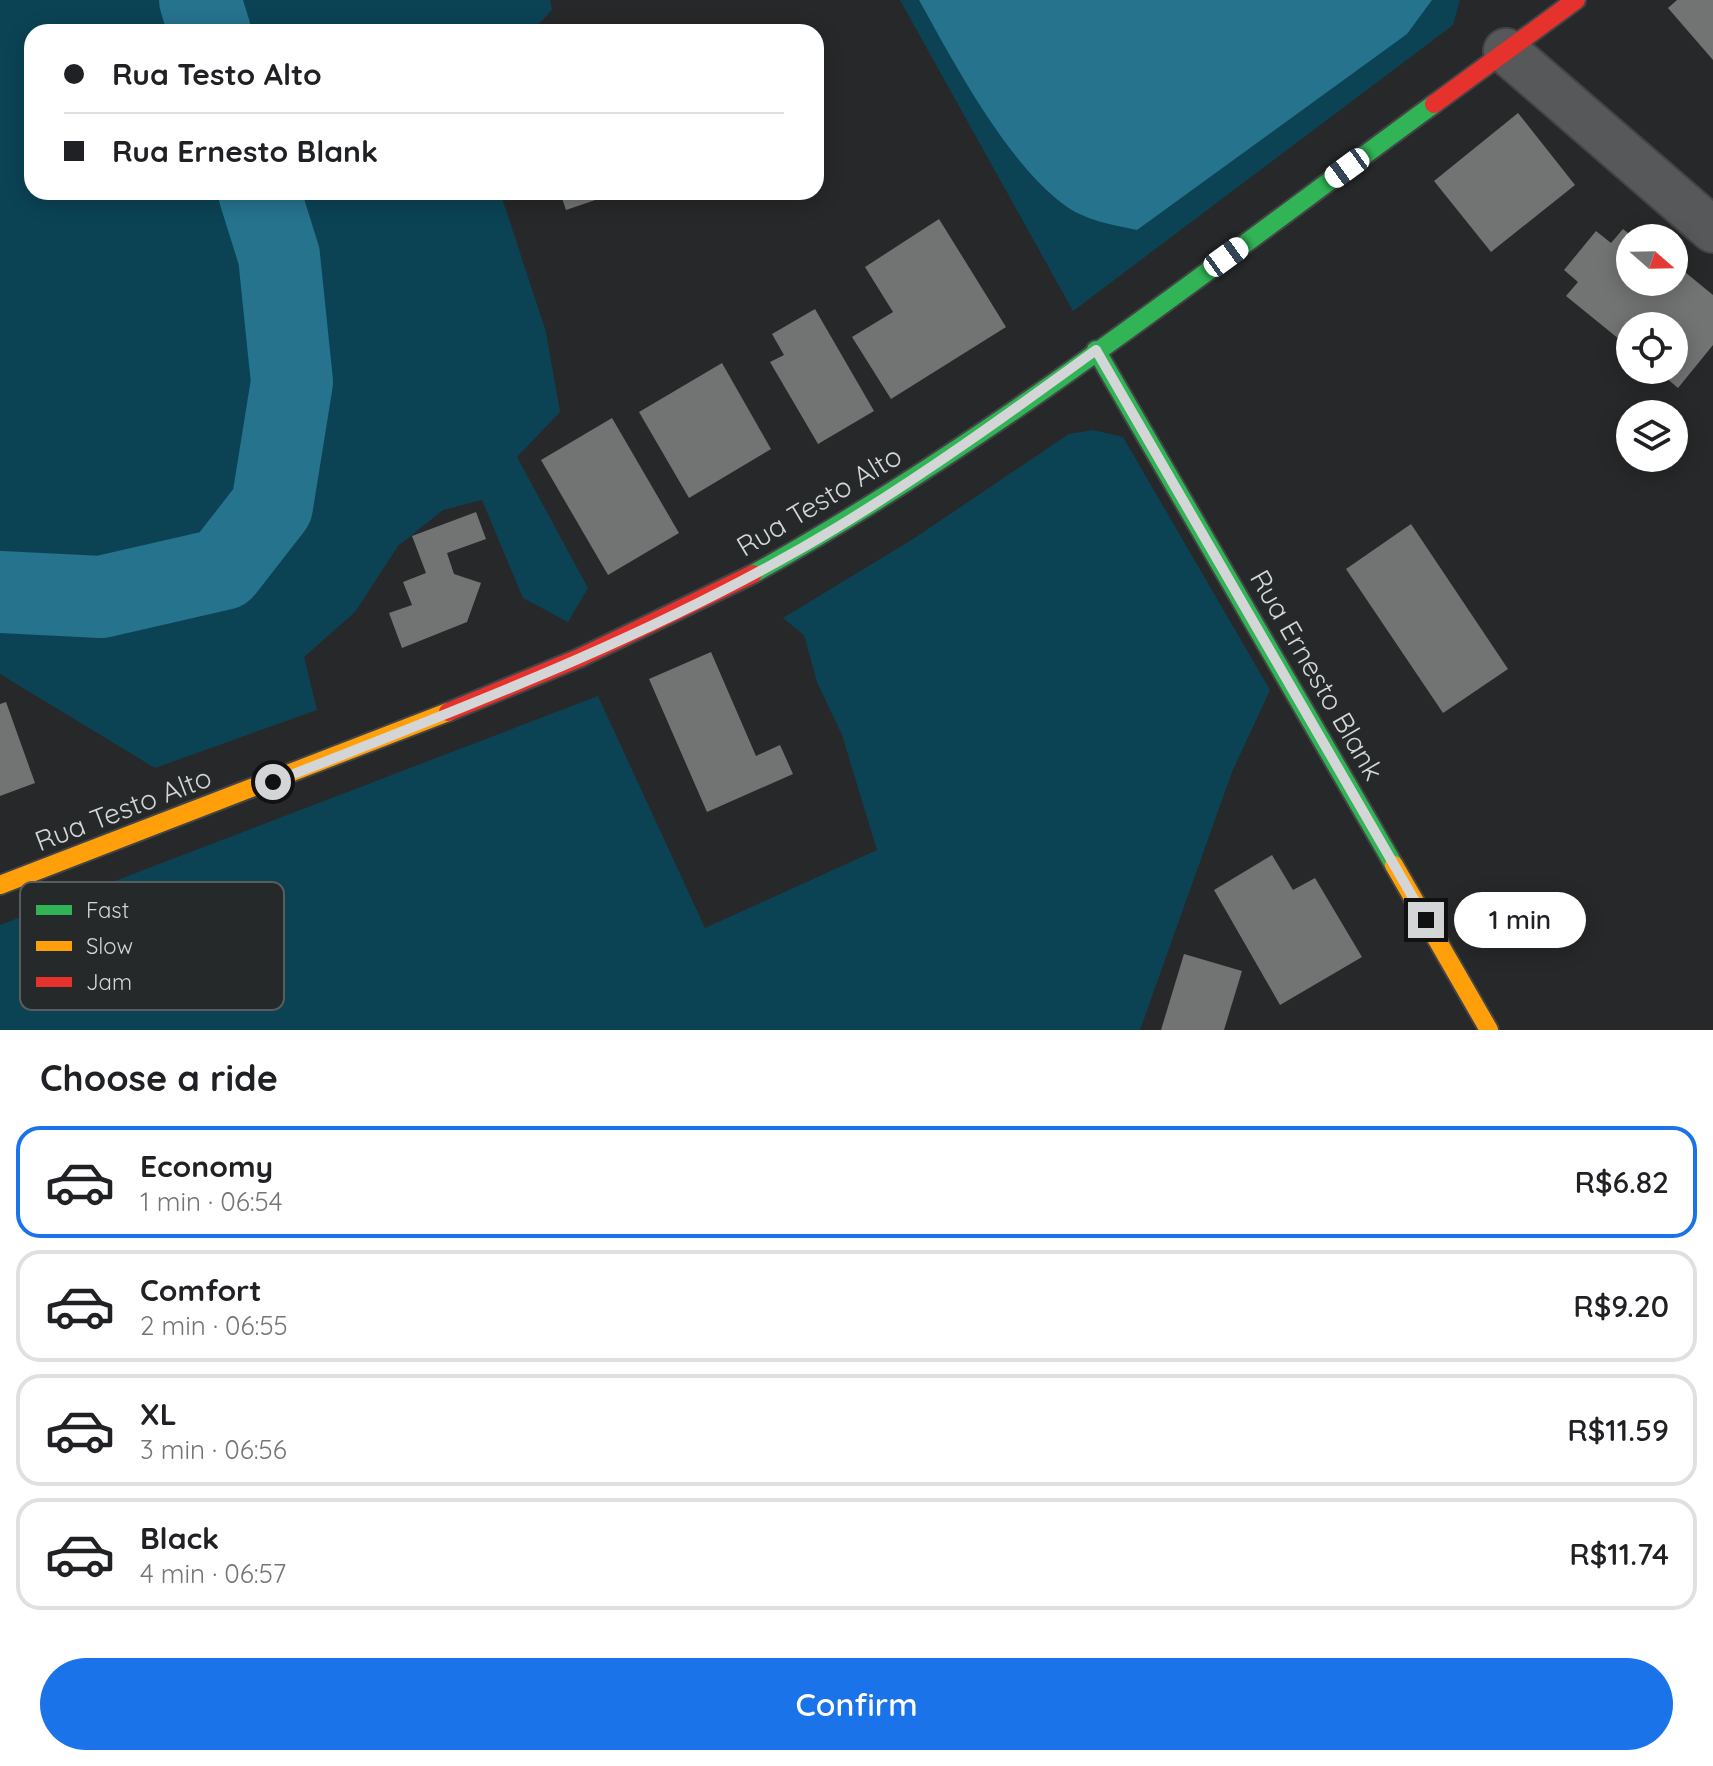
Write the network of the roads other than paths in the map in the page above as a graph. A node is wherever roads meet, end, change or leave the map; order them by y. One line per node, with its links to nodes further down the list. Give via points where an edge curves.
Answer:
1 (1576, 0): 2 (main road, Rua Testo Alto)
2 (1506, 51): 3 (street); 4 (main road, Rua Testo Alto)
3 (1713, 230)
4 (1096, 350): 5 (main road, Rua Testo Alto, via 899,487 734,584 579,658 355,750); 6 (main road, Rua Ernesto Blank)
5 (0, 885)
6 (1489, 1030)

